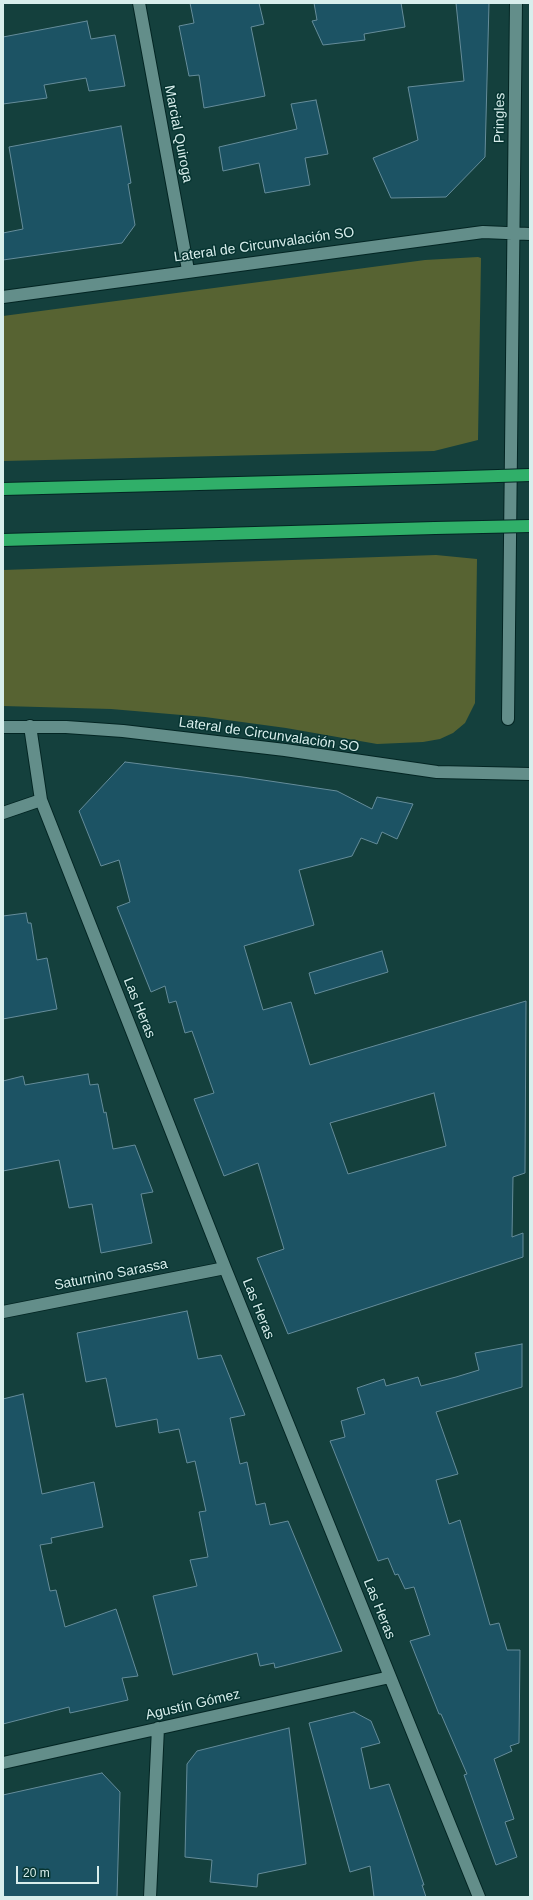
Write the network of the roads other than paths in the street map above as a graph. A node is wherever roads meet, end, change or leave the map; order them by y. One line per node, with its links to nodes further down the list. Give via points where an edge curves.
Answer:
1 (139, 3): 5 (street, Marcial Quiroga)
2 (516, 3): 3 (street, Pringles)
3 (513, 234): 4 (street, Lateral de Circunvalación SO); 5 (street, Lateral de Circunvalación SO, via 483,232); 11 (street, Pringles)
4 (530, 234)
5 (188, 270): 6 (street, Lateral de Circunvalación SO)
6 (3, 296)
7 (530, 475): 8 (highway, bridge)
8 (3, 489)
9 (530, 526): 10 (highway, bridge)
10 (3, 540)
11 (508, 718)
12 (3, 726): 13 (street, Lateral de Circunvalación SO)
13 (30, 726): 14 (street, Lateral de Circunvalación SO, via 123,731 285,750 438,772); 15 (street, Las Heras)
14 (530, 774)
15 (41, 800): 16 (street); 17 (street, Las Heras)
16 (3, 813)
17 (225, 1268): 18 (street, Saturnino Sarassa); 19 (street, Las Heras)
18 (3, 1312)
19 (390, 1676): 20 (street, Agustín Gómez); 23 (street, Las Heras)
20 (158, 1728): 21 (street, Agustín Gómez); 22 (street)
21 (3, 1763)
22 (150, 1897)
23 (479, 1897)

